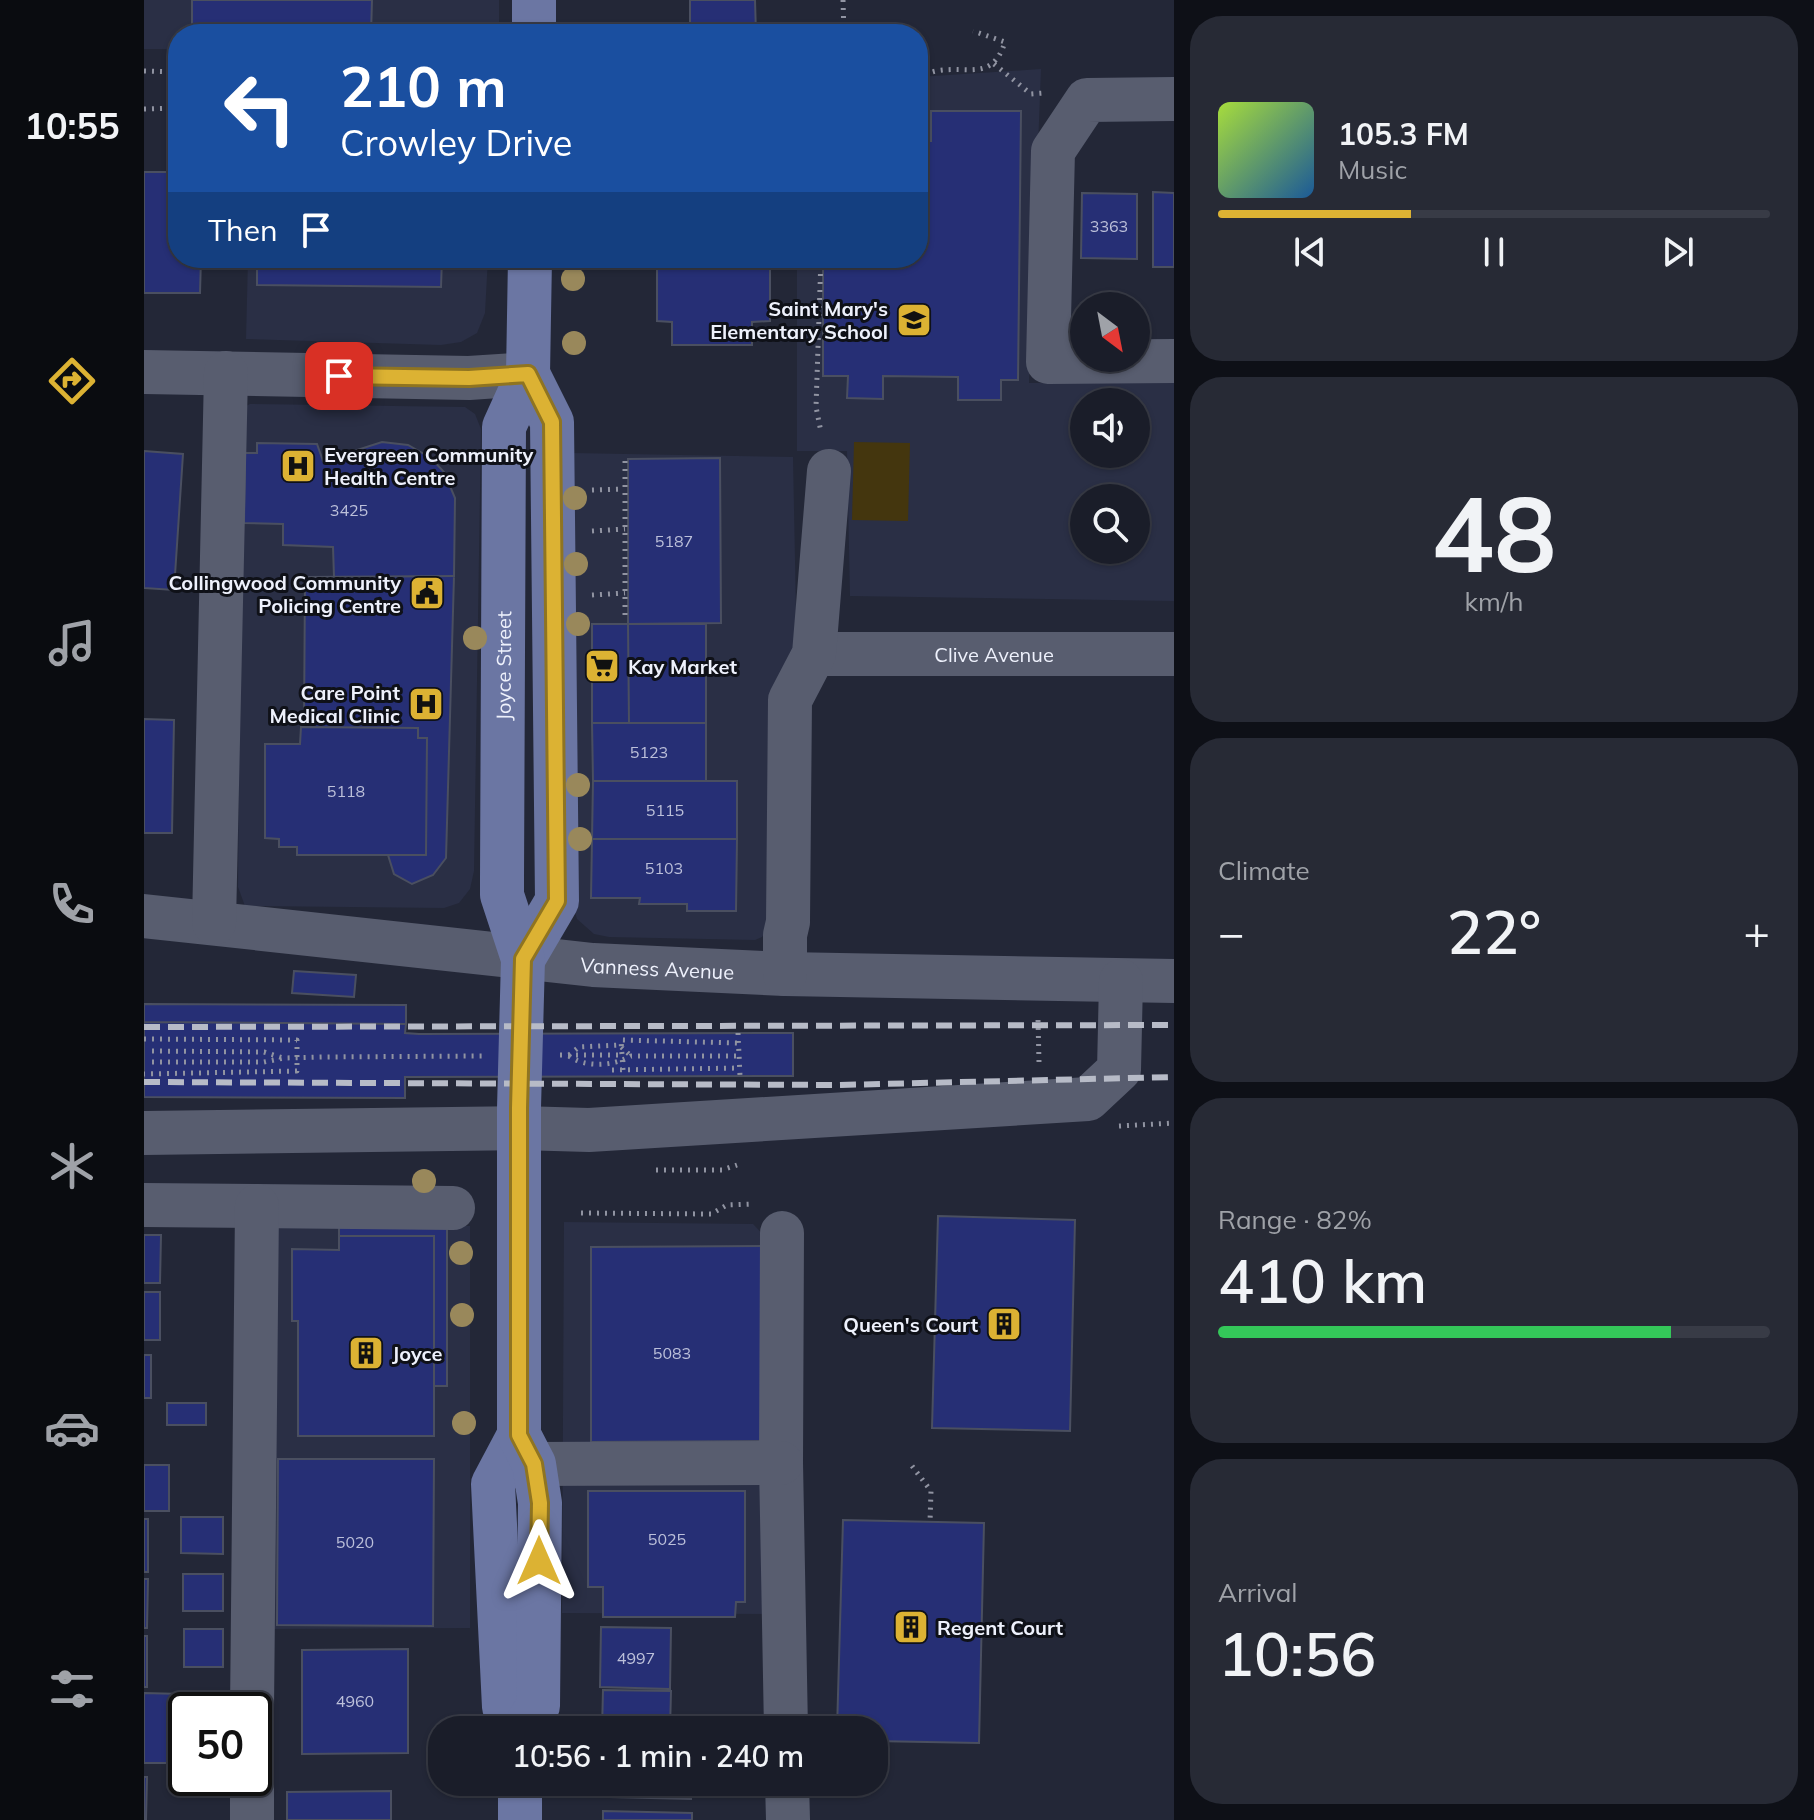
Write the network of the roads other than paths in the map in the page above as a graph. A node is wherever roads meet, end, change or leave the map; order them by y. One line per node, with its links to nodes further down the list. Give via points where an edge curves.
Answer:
1 (534, 0): 2 (main road)
2 (534, 24)
3 (1174, 99): 5 (street, via 1087,100 1053,151 1048,362)
4 (530, 268): 8 (main road)
5 (1174, 361)
6 (144, 372): 7 (street)
7 (226, 373): 8 (street, via 469,378); 13 (street)
8 (528, 374): 14 (main road, via 552,422 557,901)
9 (829, 471): 10 (street)
10 (814, 654): 11 (street, Clive Avenue); 15 (street, via 790,700)
11 (1174, 654)
12 (144, 916): 13 (street, Vanness Avenue)
13 (214, 923): 14 (street, Vanness Avenue)
14 (523, 959): 15 (street, Vanness Avenue); 18 (main road)
15 (785, 974): 16 (street, Vanness Avenue)
16 (1121, 981): 17 (street, Vanness Avenue); 18 (street, via 1119,1070 1088,1099 589,1130)
17 (1174, 981)
18 (520, 1128): 19 (street); 24 (main road)
19 (144, 1133)
20 (144, 1205): 21 (street)
21 (257, 1206): 22 (street); 26 (street)
22 (453, 1208)
23 (782, 1233): 25 (street)
24 (526, 1450): 25 (street); 27 (main road, via 493,1484 504,1707)
25 (781, 1463): 28 (street)
26 (252, 1692)
27 (511, 1716)
28 (786, 1716)
29 (252, 1796): 32 (street)
30 (520, 1796): 33 (main road)
31 (787, 1796): 34 (street)
32 (252, 1820)
33 (520, 1820)
34 (788, 1820)

